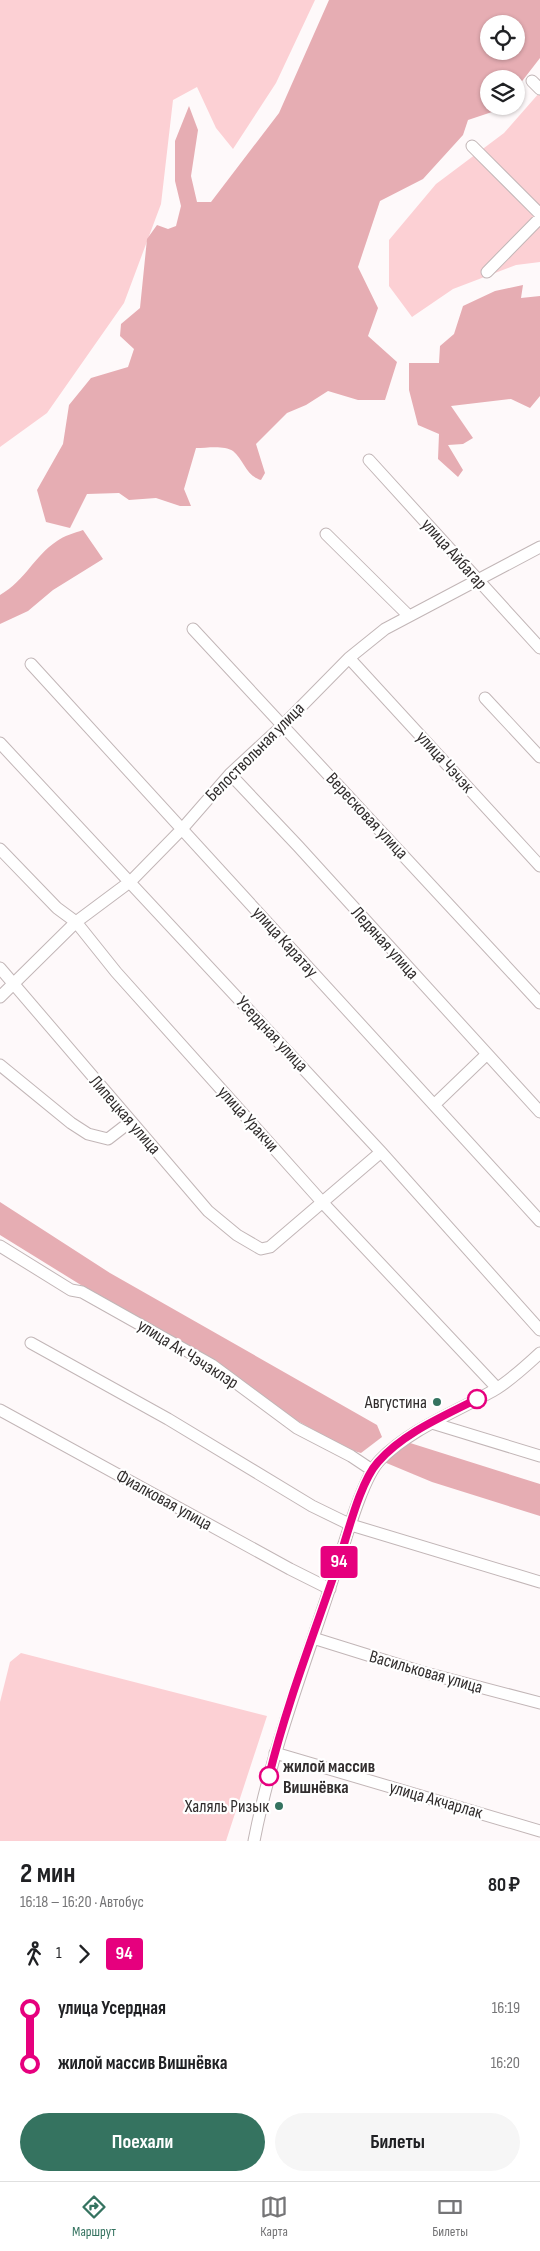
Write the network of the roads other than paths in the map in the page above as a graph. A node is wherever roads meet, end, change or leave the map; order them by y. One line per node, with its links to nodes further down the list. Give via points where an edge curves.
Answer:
1 (472, 146): 2 (street)
2 (540, 214)
3 (540, 218): 4 (street)
4 (487, 272)
5 (369, 460): 8 (street, улица Айбагар)
6 (326, 534): 9 (street)
7 (540, 547): 8 (street, Белоствольная улица)
8 (476, 579): 9 (street, Белоствольная улица); 11 (street, улица Айбагар)
9 (409, 616): 12 (street, Белоствольная улица, via 385,629)
10 (193, 629): 15 (street, Вересковая улица)
11 (540, 648)
12 (349, 658): 15 (street, Белоствольная улица); 21 (street, улица Чэчэк)
13 (31, 664): 19 (street, улица Каратау)
14 (485, 698): 17 (street)
15 (282, 725): 18 (street, Белоствольная улица); 27 (street, Вересковая улица)
16 (0, 743): 22 (street, Усердная улица)
17 (540, 758)
18 (230, 774): 19 (street, Белоствольная улица); 28 (street, Ледяная улица)
19 (182, 829): 22 (street, Белоствольная улица); 30 (street, улица Каратау)
20 (0, 850): 23 (street, улица Уракчи)
21 (540, 866)
22 (131, 881): 23 (street, Белоствольная улица); 33 (street, Усердная улица)
23 (76, 922): 25 (street, Белоствольная улица); 34 (street, улица Уракчи, via 122,979)
24 (0, 968): 25 (street, Липецкая улица)
25 (13, 984): 26 (street, Белоствольная улица); 32 (street, Липецкая улица)
26 (0, 997)
27 (540, 1003)
28 (486, 1054): 30 (street); 31 (street, Ледяная улица)
29 (0, 1065): 32 (street, via 88,1134 108,1139)
30 (434, 1104): 35 (street, улица Каратау)
31 (540, 1112)
32 (130, 1122): 34 (street, Липецкая улица, via 208,1211 261,1249 270,1247)
33 (381, 1152): 34 (street); 37 (street, Усердная улица)
34 (323, 1203): 40 (street, улица Уракчи)
35 (540, 1221)
36 (0, 1246): 44 (street, улица Ак Чэчэклэр, via 71,1290 82,1292 212,1365 297,1428)
37 (540, 1330)
38 (31, 1343): 45 (street, via 168,1418 312,1506)
39 (540, 1353): 40 (street)
40 (497, 1388): 42 (street)
41 (0, 1410): 47 (street, Фиалковая улица)
42 (432, 1423): 43 (street); 44 (street, via 396,1445)
43 (540, 1456)
44 (372, 1470): 45 (street)
45 (351, 1524): 46 (street); 47 (street)
46 (540, 1582)
47 (330, 1589): 48 (street)
48 (313, 1638): 49 (street, Васильковая улица, via 422,1672); 50 (street)
49 (540, 1702)
50 (275, 1753): 51 (street, улица Акчарлак); 52 (street)
51 (540, 1831)
52 (254, 1841)

